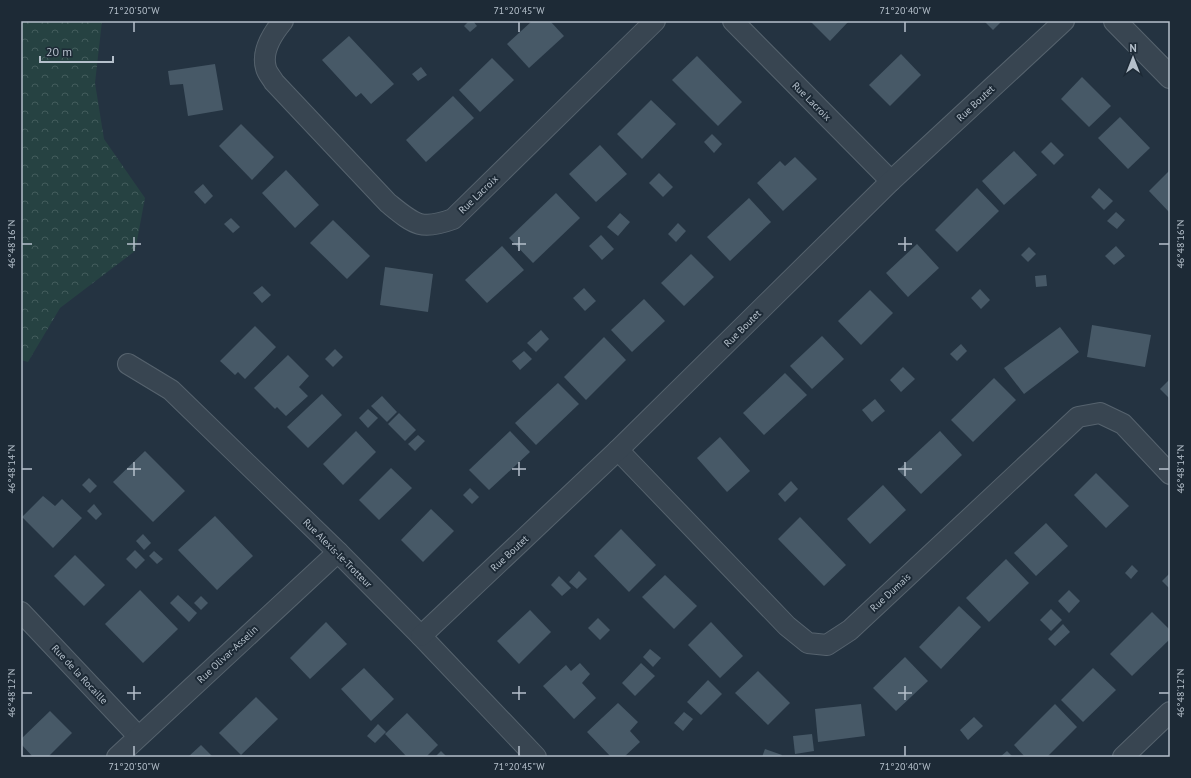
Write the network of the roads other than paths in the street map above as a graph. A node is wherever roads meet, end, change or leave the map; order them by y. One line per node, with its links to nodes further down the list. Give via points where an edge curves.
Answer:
1 (283, 21): 2 (street, Rue Lacroix, via 270,38 266,54 266,68 274,82 388,204 418,224 437,224 452,219)
2 (655, 21)
3 (733, 21): 7 (street, Rue Lacroix)
4 (1064, 21): 7 (street, Rue Boutet)
5 (1115, 21): 6 (street)
6 (1170, 77)
7 (892, 181): 9 (street, Rue Boutet)
8 (128, 364): 11 (street, Rue Alexis-le-Trotteur, via 171,390)
9 (618, 450): 10 (street, Rue Dumais, via 787,626 808,643 827,646 850,630 1078,417 1100,413 1123,424); 13 (street, Rue Boutet)
10 (1170, 474)
11 (338, 552): 13 (street, Rue Alexis-le-Trotteur); 15 (street, Rue Olivar-Asselin)
12 (21, 612): 15 (street, Rue de la Rocaille)
13 (421, 636): 17 (street, Rue Alexis-le-Trotteur)
14 (1170, 712): 18 (street)
15 (138, 736): 16 (street, Rue Olivar-Asselin)
16 (117, 757)
17 (536, 757)
18 (1123, 757)

